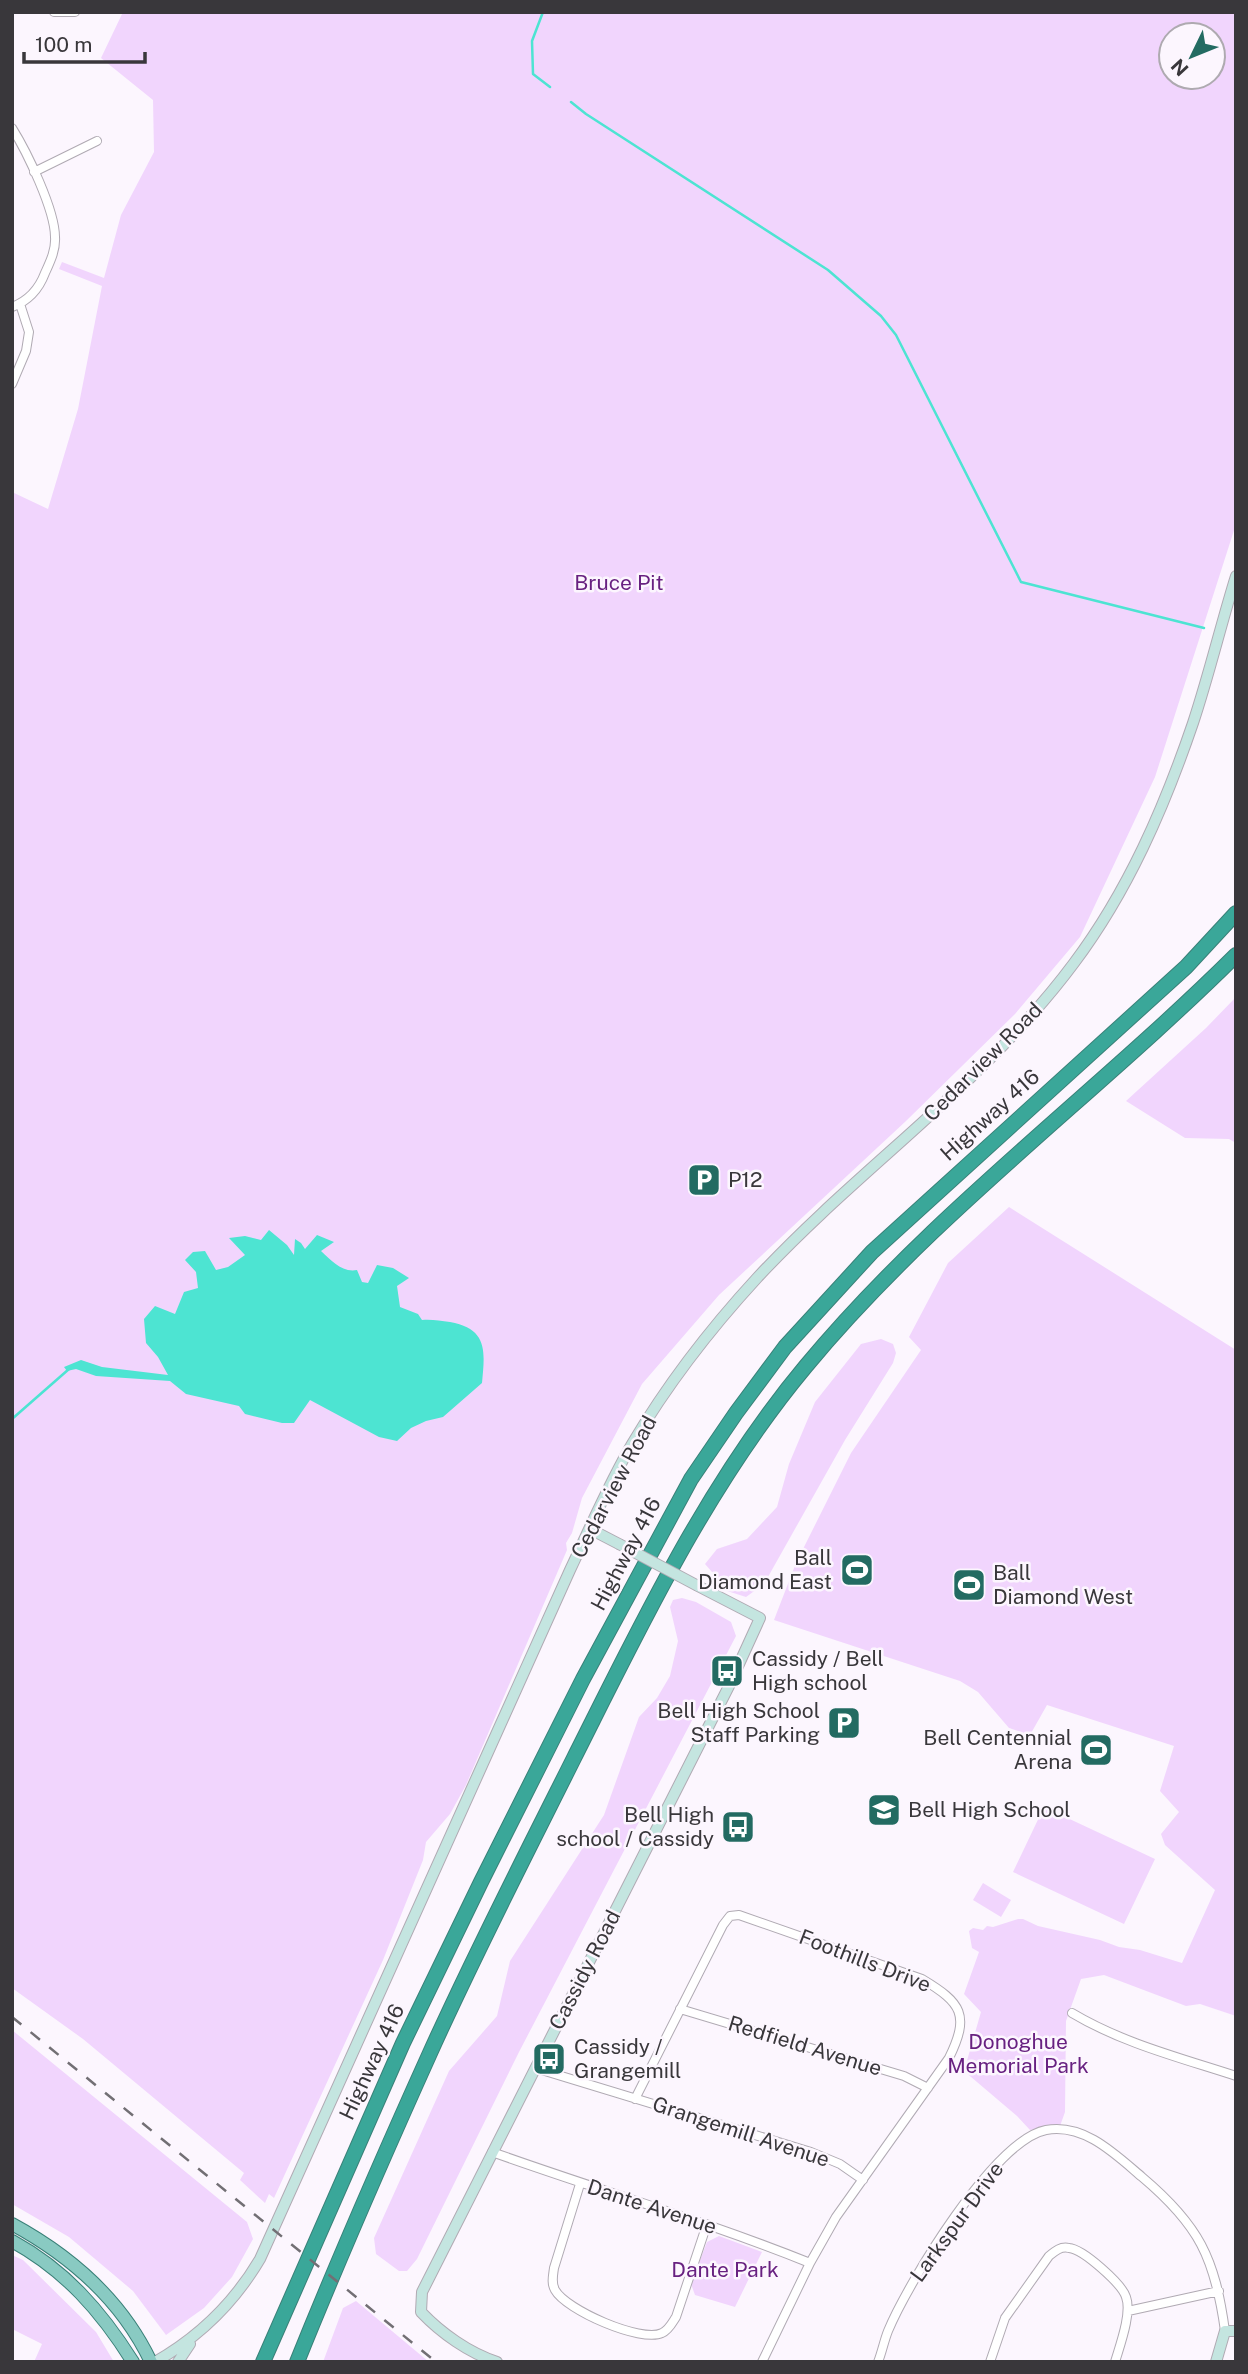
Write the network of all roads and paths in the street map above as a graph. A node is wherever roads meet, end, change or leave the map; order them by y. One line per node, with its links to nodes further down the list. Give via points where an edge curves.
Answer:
1 (54, 12): 2 (street)
2 (75, 12)
3 (12, 128): 5 (street)
4 (97, 141): 5 (street)
5 (34, 172): 6 (street, via 54,219 55,247 35,292)
6 (16, 305): 7 (street, via 29,332)
7 (12, 384)
8 (1236, 576): 11 (main road, Cedarview Road, via 1167,797 1096,933 1039,1009 1002,1048 755,1280 655,1408 609,1486)
9 (1236, 913): 32 (highway, Highway 416, via 1186,967 872,1252 785,1347 691,1479 475,1894 383,2087)
10 (1236, 955): 33 (highway, via 883,1279 806,1366 751,1438 691,1533 516,1873 430,2051)
11 (590, 1529): 14 (main road, Cassidy Road, bridge, via 760,1618); 28 (main road, Cedarview Road, via 269,2240 243,2286)
12 (680, 2009): 16 (street, Redfield Avenue, via 904,2076); 16 (street, Foothills Drive, via 723,1924 730,1916 739,1915 922,1979 949,1997 960,2012 960,2035); 17 (street, Foothills Drive)
13 (1072, 2013): 15 (street, via 1131,2041)
14 (535, 2068): 17 (street, Grangemill Avenue); 18 (main road, Cassidy Road)
15 (1236, 2076)
16 (928, 2088): 19 (street, Foothills Drive)
17 (635, 2099): 19 (street, Grangemill Avenue, via 811,2152)
18 (492, 2152): 20 (street, Dante Avenue); 34 (main road, Cassidy Road, via 420,2304 429,2320 464,2346)
19 (863, 2180): 24 (street, Foothills Drive)
20 (580, 2184): 22 (street, Dante Avenue); 22 (street, via 554,2269 555,2291 580,2313 641,2335 661,2333 676,2317)
21 (12, 2224): 30 (main road, via 60,2254 108,2297)
22 (707, 2224): 24 (street, Dante Avenue)
23 (12, 2241): 29 (main road, via 51,2264 74,2285)
24 (810, 2263): 35 (street, Foothills Drive)
25 (1219, 2291): 26 (street); 27 (street, Larkspur Drive); 36 (street, Larkspur Drive, via 1198,2236 1171,2202 1095,2140 1076,2131 1045,2130 1017,2144 960,2211 918,2272)
26 (1128, 2311): 37 (street, via 1126,2295 1107,2274 1080,2252 1058,2249 1005,2318); 38 (street)
27 (1230, 2331): 39 (main road, Larkspur Drive)
28 (197, 2334): 30 (main road, Cedarview Road); 31 (main road)
29 (133, 2362)
30 (153, 2362)
31 (178, 2362)
32 (262, 2362)
33 (297, 2362)
34 (497, 2362)
35 (762, 2362)
36 (878, 2362)
37 (989, 2362)
38 (1115, 2362)
39 (1216, 2362)

